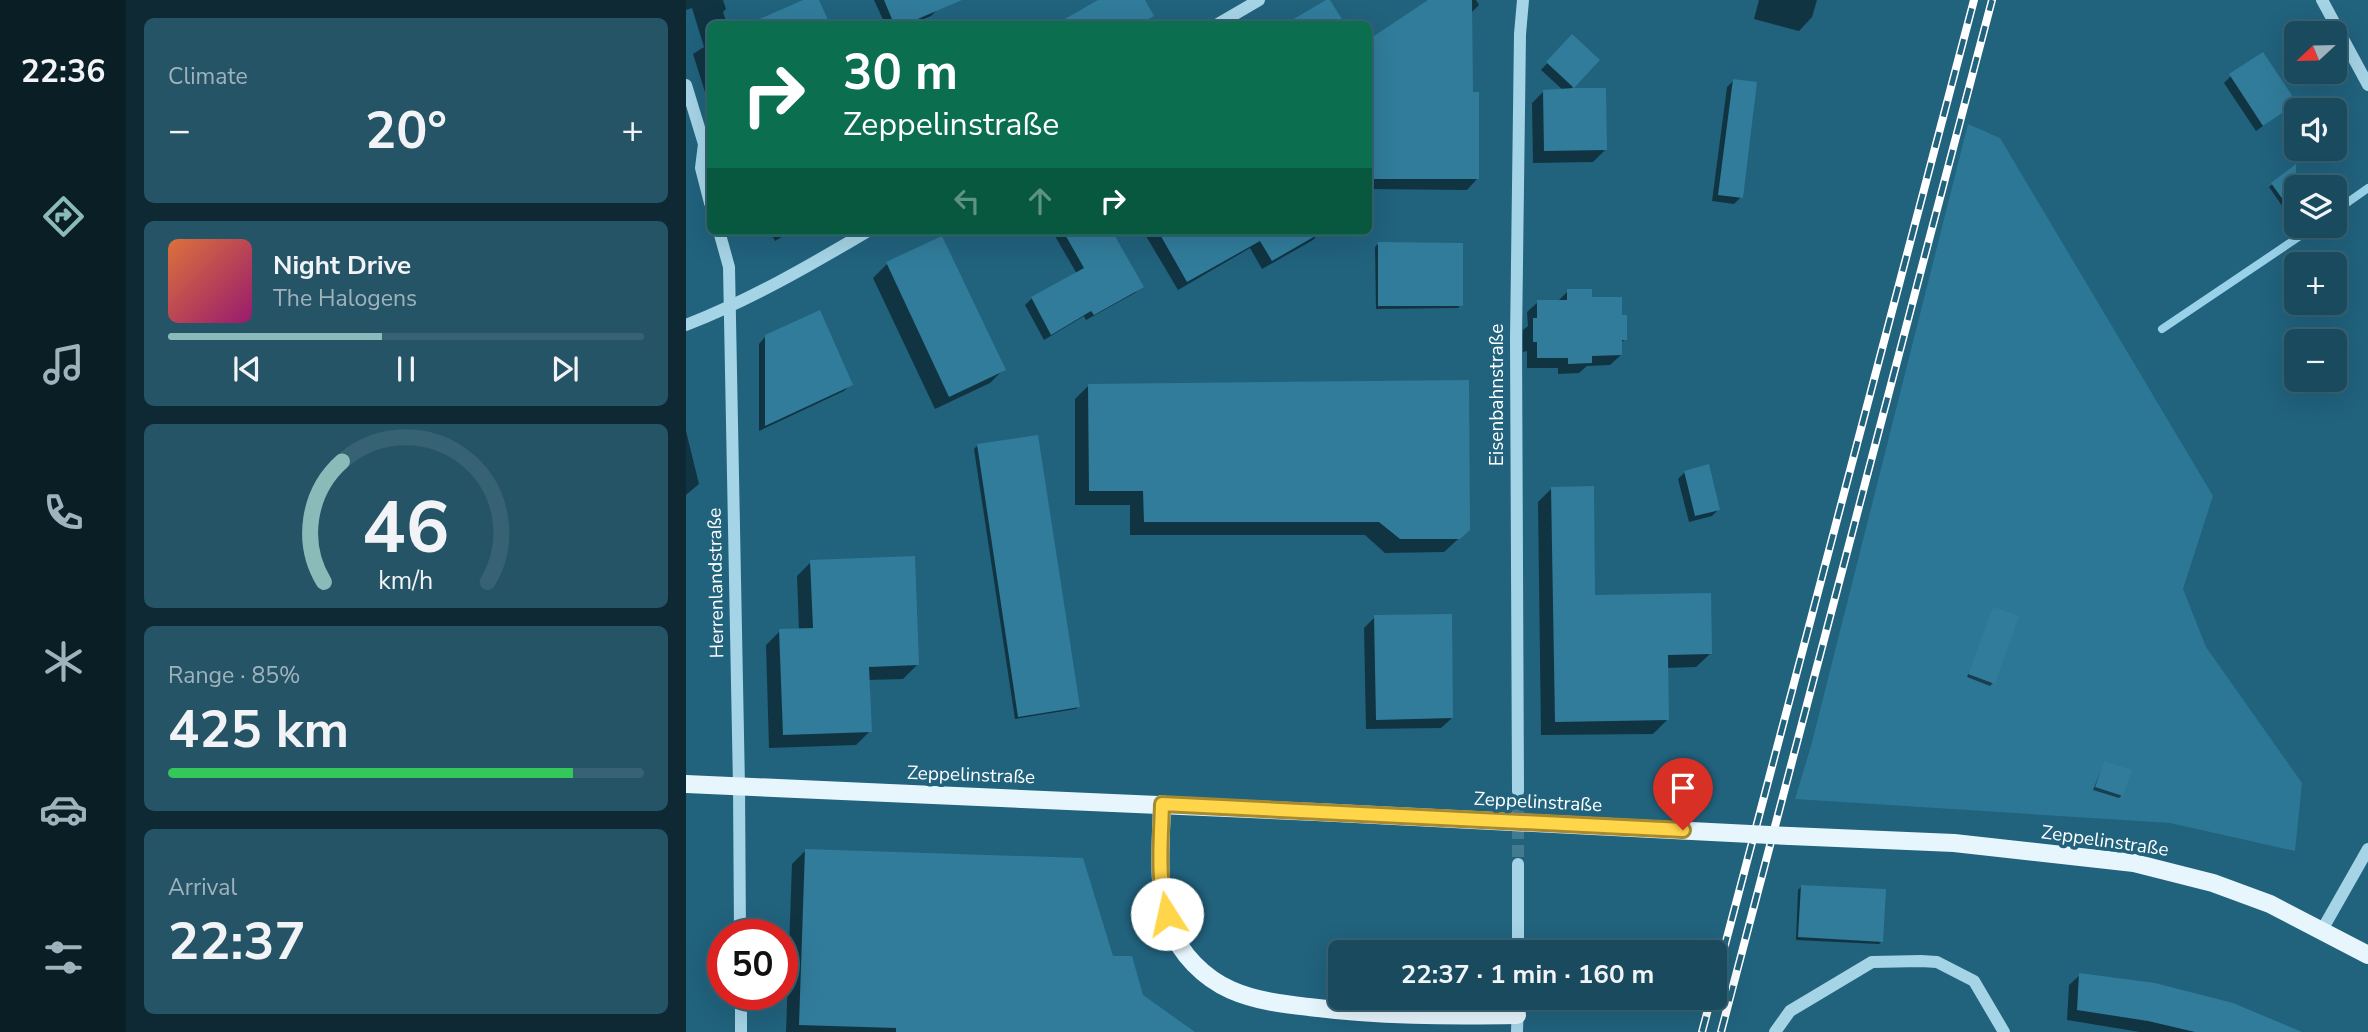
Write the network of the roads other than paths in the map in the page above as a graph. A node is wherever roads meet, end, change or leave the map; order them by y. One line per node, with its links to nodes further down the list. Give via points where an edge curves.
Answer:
1 (1259, 0): 4 (street)
2 (1523, 0): 14 (street, Eisenbahnstraße, via 1516,339)
3 (2322, 0): 6 (street)
4 (1223, 21)
5 (686, 85): 7 (street, via 704,144 701,168)
6 (2368, 85)
7 (707, 191)
8 (720, 235): 10 (street, Herrenlandstraße, via 729,267)
9 (861, 235): 10 (street)
10 (728, 309): 11 (street); 13 (street, Herrenlandstraße)
11 (686, 325)
12 (686, 784): 13 (main road, Zeppelinstraße)
13 (739, 787): 15 (main road, Zeppelinstraße); 18 (street, Herrenlandstraße)
14 (1518, 791)
15 (1162, 804): 19 (main road, Zeppelinstraße, bridge, via 1954,843 2134,863 2173,872 2270,904); 23 (main road, via 1161,885 1171,928 1186,957 1231,990 1271,1002 1390,1015)
16 (2368, 849): 19 (street)
17 (1518, 864): 20 (street)
18 (740, 919)
19 (2322, 930): 21 (main road, Zeppelinstraße)
20 (1518, 940)
21 (2368, 956)
22 (741, 1010): 24 (street)
23 (1517, 1015)
24 (741, 1032)
25 (1775, 1032): 26 (street, via 1790,1012 1872,962 1921,961 1937,962 1974,981)
26 (2004, 1032)

